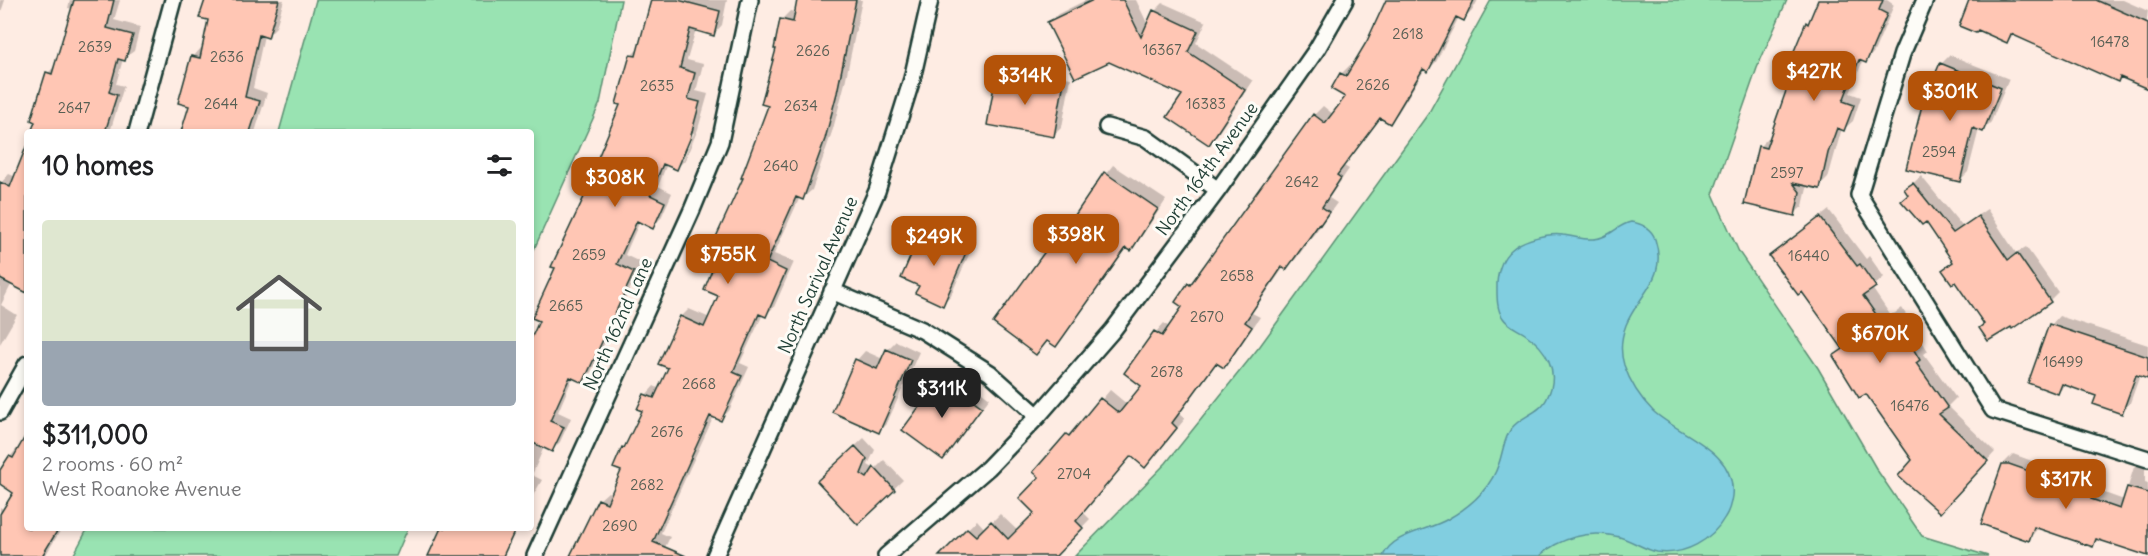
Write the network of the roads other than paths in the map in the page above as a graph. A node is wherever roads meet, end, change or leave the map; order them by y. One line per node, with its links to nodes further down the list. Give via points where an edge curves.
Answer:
1 (174, 0): 7 (street)
2 (750, 0): 14 (street, North 162nd Lane, via 720,142)
3 (930, 0): 9 (street, North Sarival Avenue, via 912,80 877,192)
4 (1345, 0): 8 (street, North 164th Avenue, via 1317,48)
5 (1925, 0): 13 (street, via 1902,54 1859,195 1993,410)
6 (1107, 127): 8 (street, via 1146,138)
7 (138, 129)
8 (1218, 190): 12 (street, North 164th Avenue, via 1113,330)
9 (832, 291): 12 (street, via 922,330 990,373); 15 (street, North Sarival Avenue)
10 (24, 369): 11 (street)
11 (0, 412)
12 (1038, 416): 16 (street, North 164th Avenue, via 988,468)
13 (2148, 459)
14 (535, 556)
15 (715, 556)
16 (886, 556)

